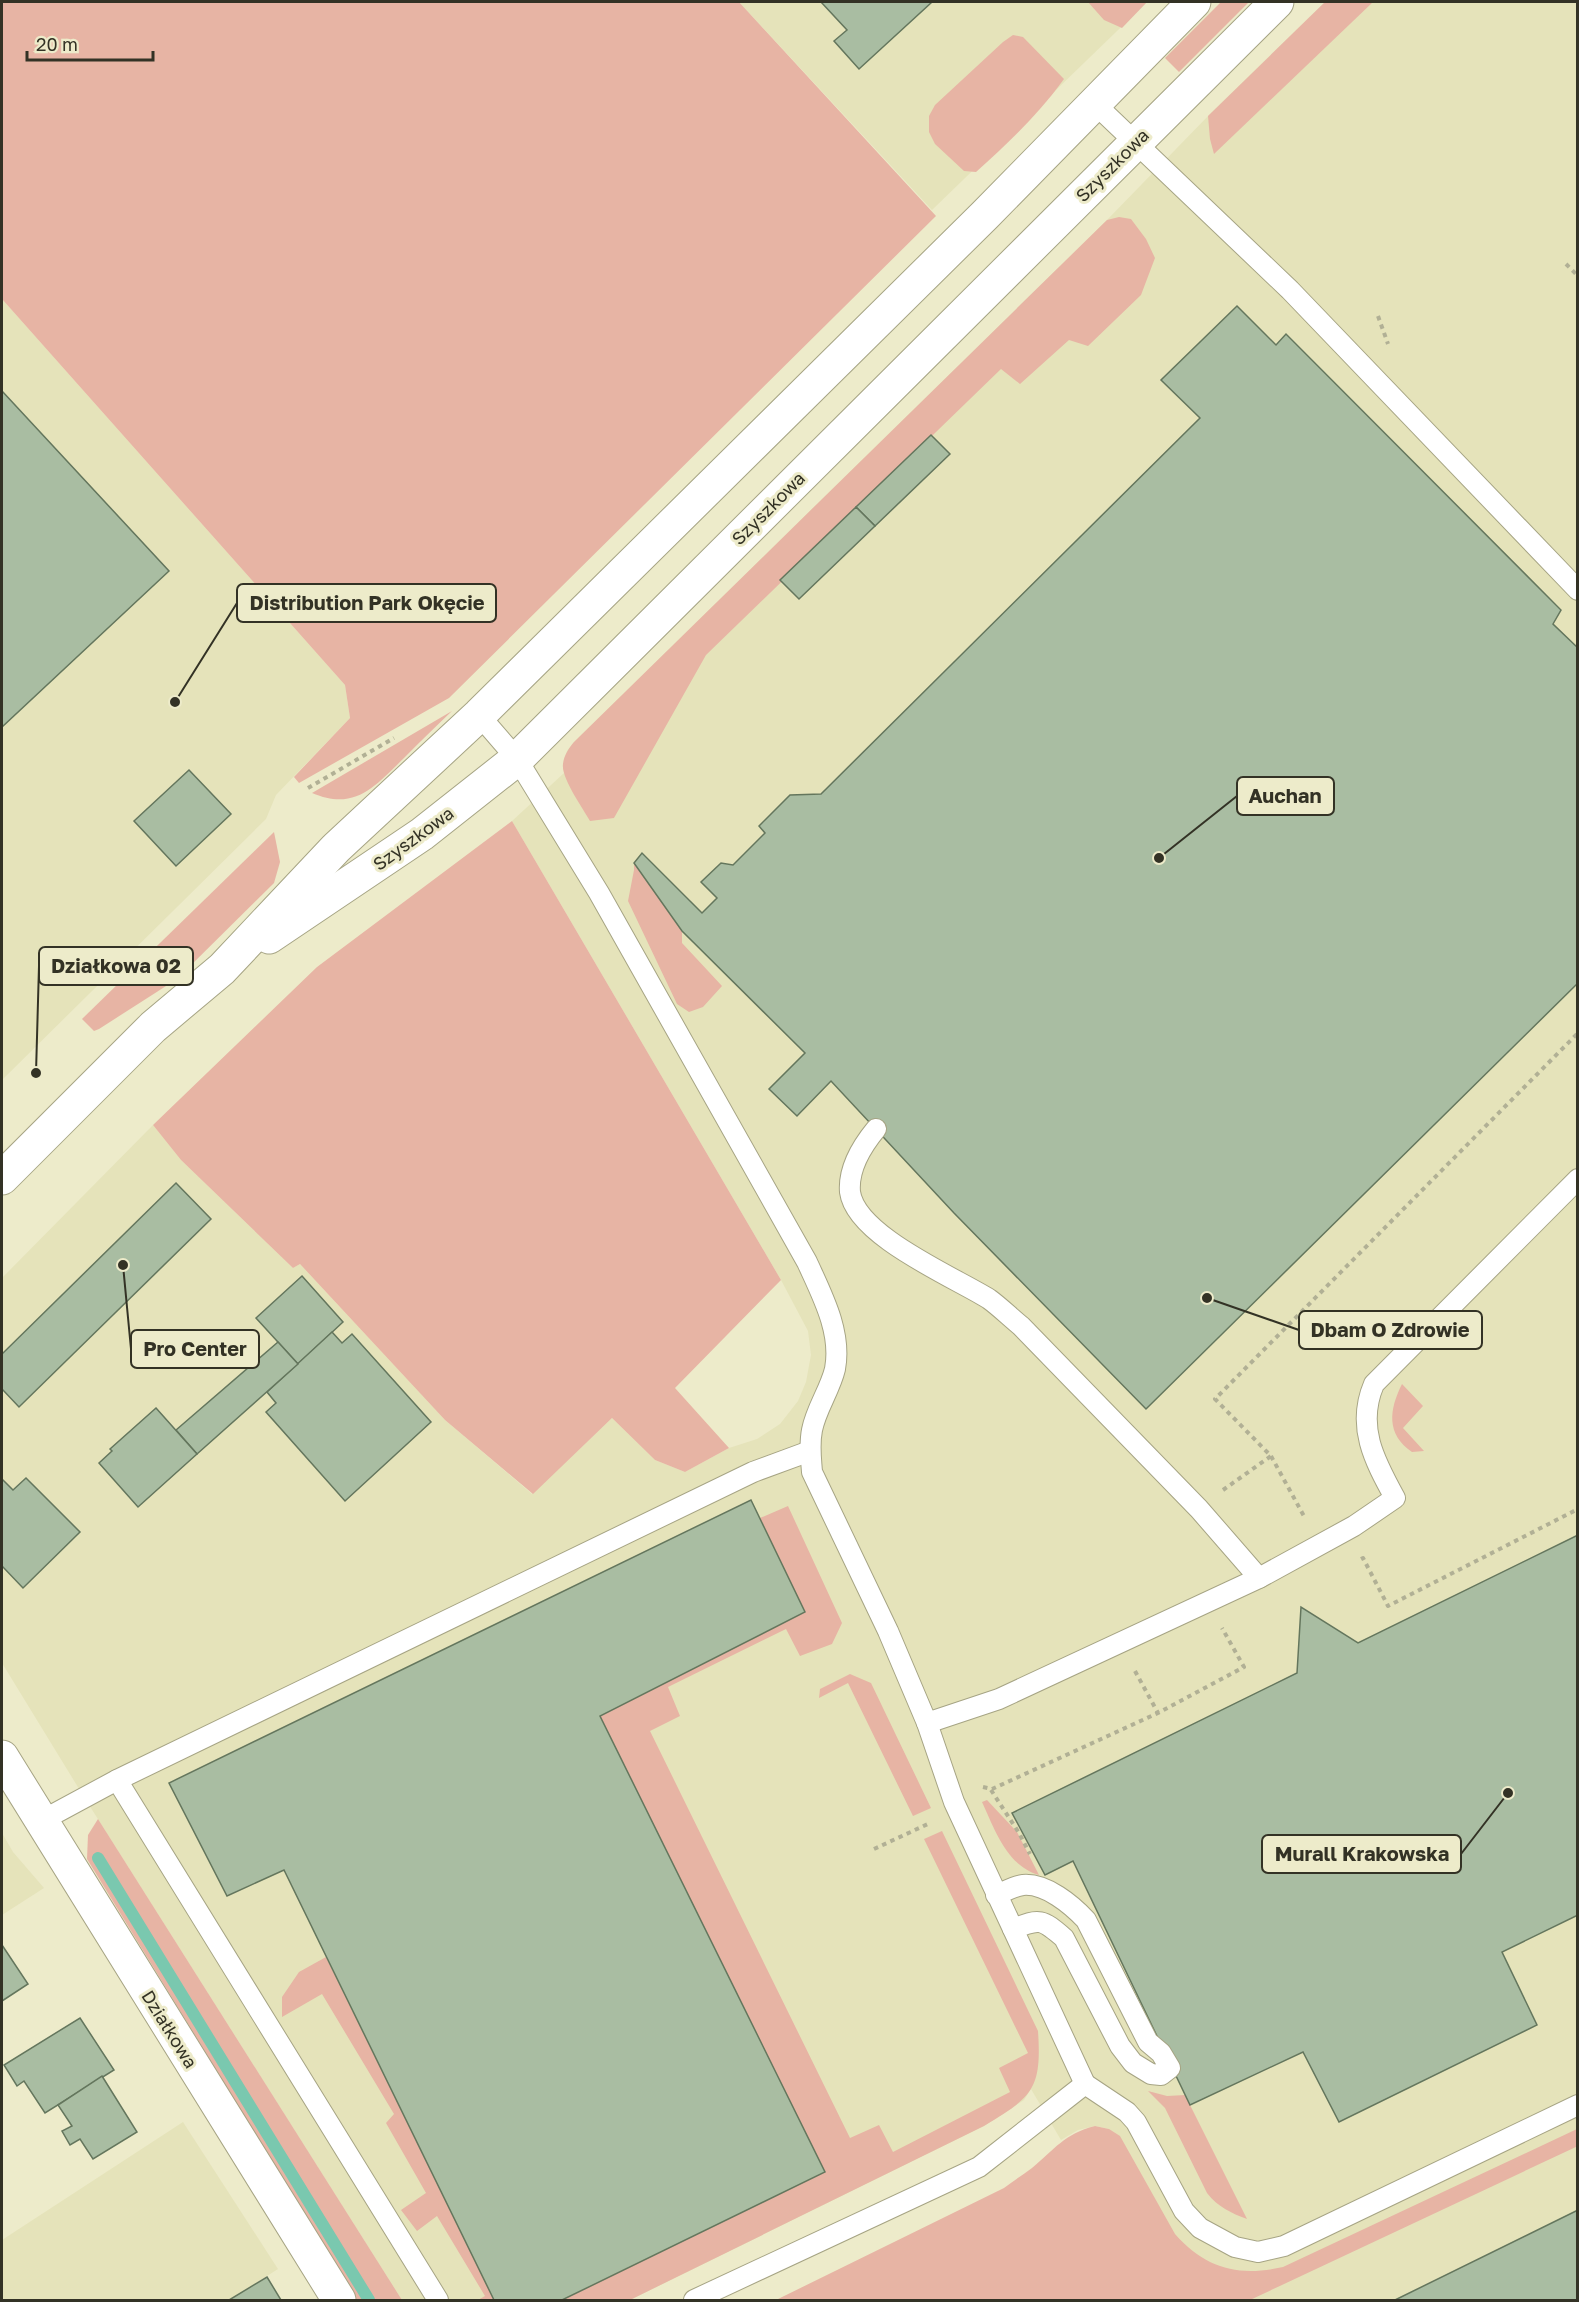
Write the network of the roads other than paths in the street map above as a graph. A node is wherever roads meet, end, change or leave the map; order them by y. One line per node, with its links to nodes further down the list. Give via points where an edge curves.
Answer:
1 (1194, 2): 3 (street, Szyszkowa)
2 (1277, 2): 4 (street, Szyszkowa)
3 (1094, 103): 4 (lane); 6 (street, Szyszkowa)
4 (1135, 142): 5 (lane, via 1290,290); 7 (street, Szyszkowa)
5 (1578, 590)
6 (479, 715): 7 (lane); 8 (street, Szyszkowa, via 336,848)
7 (517, 759): 8 (street, Szyszkowa, via 422,834); 12 (lane, via 599,893 807,1262 830,1312 835,1369 812,1429)
8 (222, 969): 10 (street, Szyszkowa, via 153,1027)
9 (876, 1129): 13 (lane, via 856,1159 850,1193 869,1225 990,1300 1021,1326 1199,1509)
10 (2, 1178)
11 (1578, 1179): 13 (lane, via 1374,1384 1367,1399 1365,1422 1382,1475 1395,1498 1354,1526)
12 (810, 1451): 14 (lane, via 812,1472); 16 (lane, via 743,1477)
13 (1259, 1578): 14 (lane, via 999,1699)
14 (927, 1723): 18 (lane, via 954,1802)
15 (2, 1757): 17 (street, Działkowa)
16 (117, 1780): 17 (lane); 23 (lane)
17 (41, 1821): 22 (street, Działkowa)
18 (996, 1895): 19 (lane); 19 (lane, via 1023,1885 1055,1894 1071,1905 1086,1920 1149,2042 1170,2068 1161,2075 1151,2074 1133,2063 1120,2046 1064,1938 1049,1925 1035,1920)
19 (1013, 1929): 20 (lane)
20 (1085, 2084): 21 (lane, via 1136,2122 1184,2211 1200,2228 1235,2247 1258,2252 1284,2246); 24 (lane, via 979,2167)
21 (1578, 2105)
22 (339, 2301)
23 (438, 2301)
24 (694, 2301)

